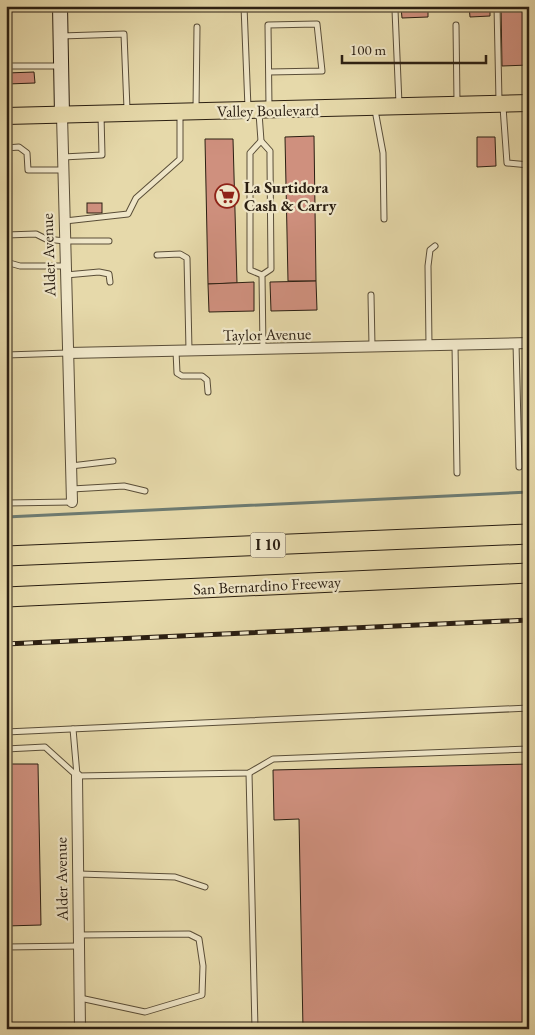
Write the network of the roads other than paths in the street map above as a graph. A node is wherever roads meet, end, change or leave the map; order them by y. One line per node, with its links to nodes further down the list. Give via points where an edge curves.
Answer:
1 (60, 6): 7 (main road, Alder Avenue)
2 (244, 6): 16 (lane)
3 (497, 6): 12 (lane)
4 (394, 10): 15 (lane)
5 (456, 25): 13 (lane)
6 (197, 27): 17 (lane)
7 (60, 36): 9 (main road, Alder Avenue); 19 (lane, via 124,34)
8 (12, 66): 9 (lane)
9 (61, 66): 20 (main road, Alder Avenue)
10 (269, 72): 10 (lane, via 322,71 317,24 268,25); 16 (lane)
11 (529, 103): 12 (main road, Valley Boulevard)
12 (501, 104): 13 (main road, Valley Boulevard); 25 (lane, via 506,163)
13 (457, 105): 15 (main road, Valley Boulevard)
14 (374, 107): 15 (main road, Valley Boulevard); 16 (main road, Valley Boulevard); 27 (lane, via 383,153)
15 (399, 107)
16 (259, 110): 17 (main road, Valley Boulevard); 22 (lane)
17 (188, 112): 19 (main road, Valley Boulevard); 28 (lane, via 180,158 136,198 128,214)
18 (101, 114): 19 (main road, Valley Boulevard); 20 (main road, Valley Boulevard); 24 (lane, via 102,155)
19 (127, 114)
20 (62, 115): 21 (main road, Valley Boulevard); 24 (street, Alder Avenue)
21 (6, 116)
22 (260, 142): 36 (lane, via 270,151 271,269); 36 (lane, via 250,153 250,270)
23 (6, 148): 26 (lane, via 19,148 27,153 28,170)
24 (63, 157): 26 (street, Alder Avenue)
25 (529, 165)
26 (63, 170): 28 (street, Alder Avenue)
27 (384, 220)
28 (64, 221): 30 (street, Alder Avenue)
29 (6, 235): 30 (lane, via 36,234 46,239)
30 (65, 241): 31 (lane); 35 (street, Alder Avenue)
31 (109, 241)
32 (435, 246): 41 (lane, via 430,250 428,266)
33 (157, 254): 46 (lane, via 180,254 187,258)
34 (6, 262): 35 (lane)
35 (66, 270): 37 (lane, via 109,274); 47 (street, Alder Avenue)
36 (262, 275): 44 (lane)
37 (110, 282)
38 (372, 295): 43 (lane)
39 (516, 343): 40 (street, Taylor Avenue); 42 (street, Taylor Avenue); 52 (lane)
40 (529, 343)
41 (430, 345): 42 (street, Taylor Avenue); 43 (street, Taylor Avenue)
42 (455, 345): 53 (lane)
43 (372, 346): 44 (street, Taylor Avenue)
44 (263, 349): 46 (street, Taylor Avenue)
45 (176, 350): 46 (street, Taylor Avenue); 47 (street, Taylor Avenue); 49 (lane, via 177,373 202,376 207,380)
46 (189, 350)
47 (68, 353): 48 (lane, Taylor Avenue); 51 (street, Alder Avenue)
48 (6, 356)
49 (208, 392)
50 (113, 461): 51 (lane)
51 (71, 466): 54 (street, Alder Avenue)
52 (519, 467)
53 (457, 473)
54 (71, 489): 55 (lane, via 124,486); 56 (street, Alder Avenue)
55 (145, 492)
56 (72, 502): 57 (lane)
57 (6, 503)
58 (529, 534): 59 (highway, I 10)
59 (6, 556)
60 (529, 573): 61 (highway, San Bernardino Freeway)
61 (6, 597)
62 (529, 708): 63 (lane)
63 (73, 729): 64 (lane); 68 (lane, Alder Avenue)
64 (6, 732)
65 (6, 749): 68 (lane, via 45,748)
66 (529, 749): 67 (lane, via 273,759)
67 (249, 773): 68 (lane); 76 (lane)
68 (77, 776): 69 (street, Alder Avenue)
69 (78, 874): 70 (lane, via 175,877); 71 (street, Alder Avenue)
70 (205, 887)
71 (79, 935): 72 (street, Alder Avenue); 74 (lane, via 189,934 199,939 203,966 202,994 145,1012)
72 (79, 946): 73 (lane); 74 (street, Alder Avenue)
73 (6, 947)
74 (80, 998): 75 (street, Alder Avenue)
75 (80, 1029)
76 (256, 1029)

